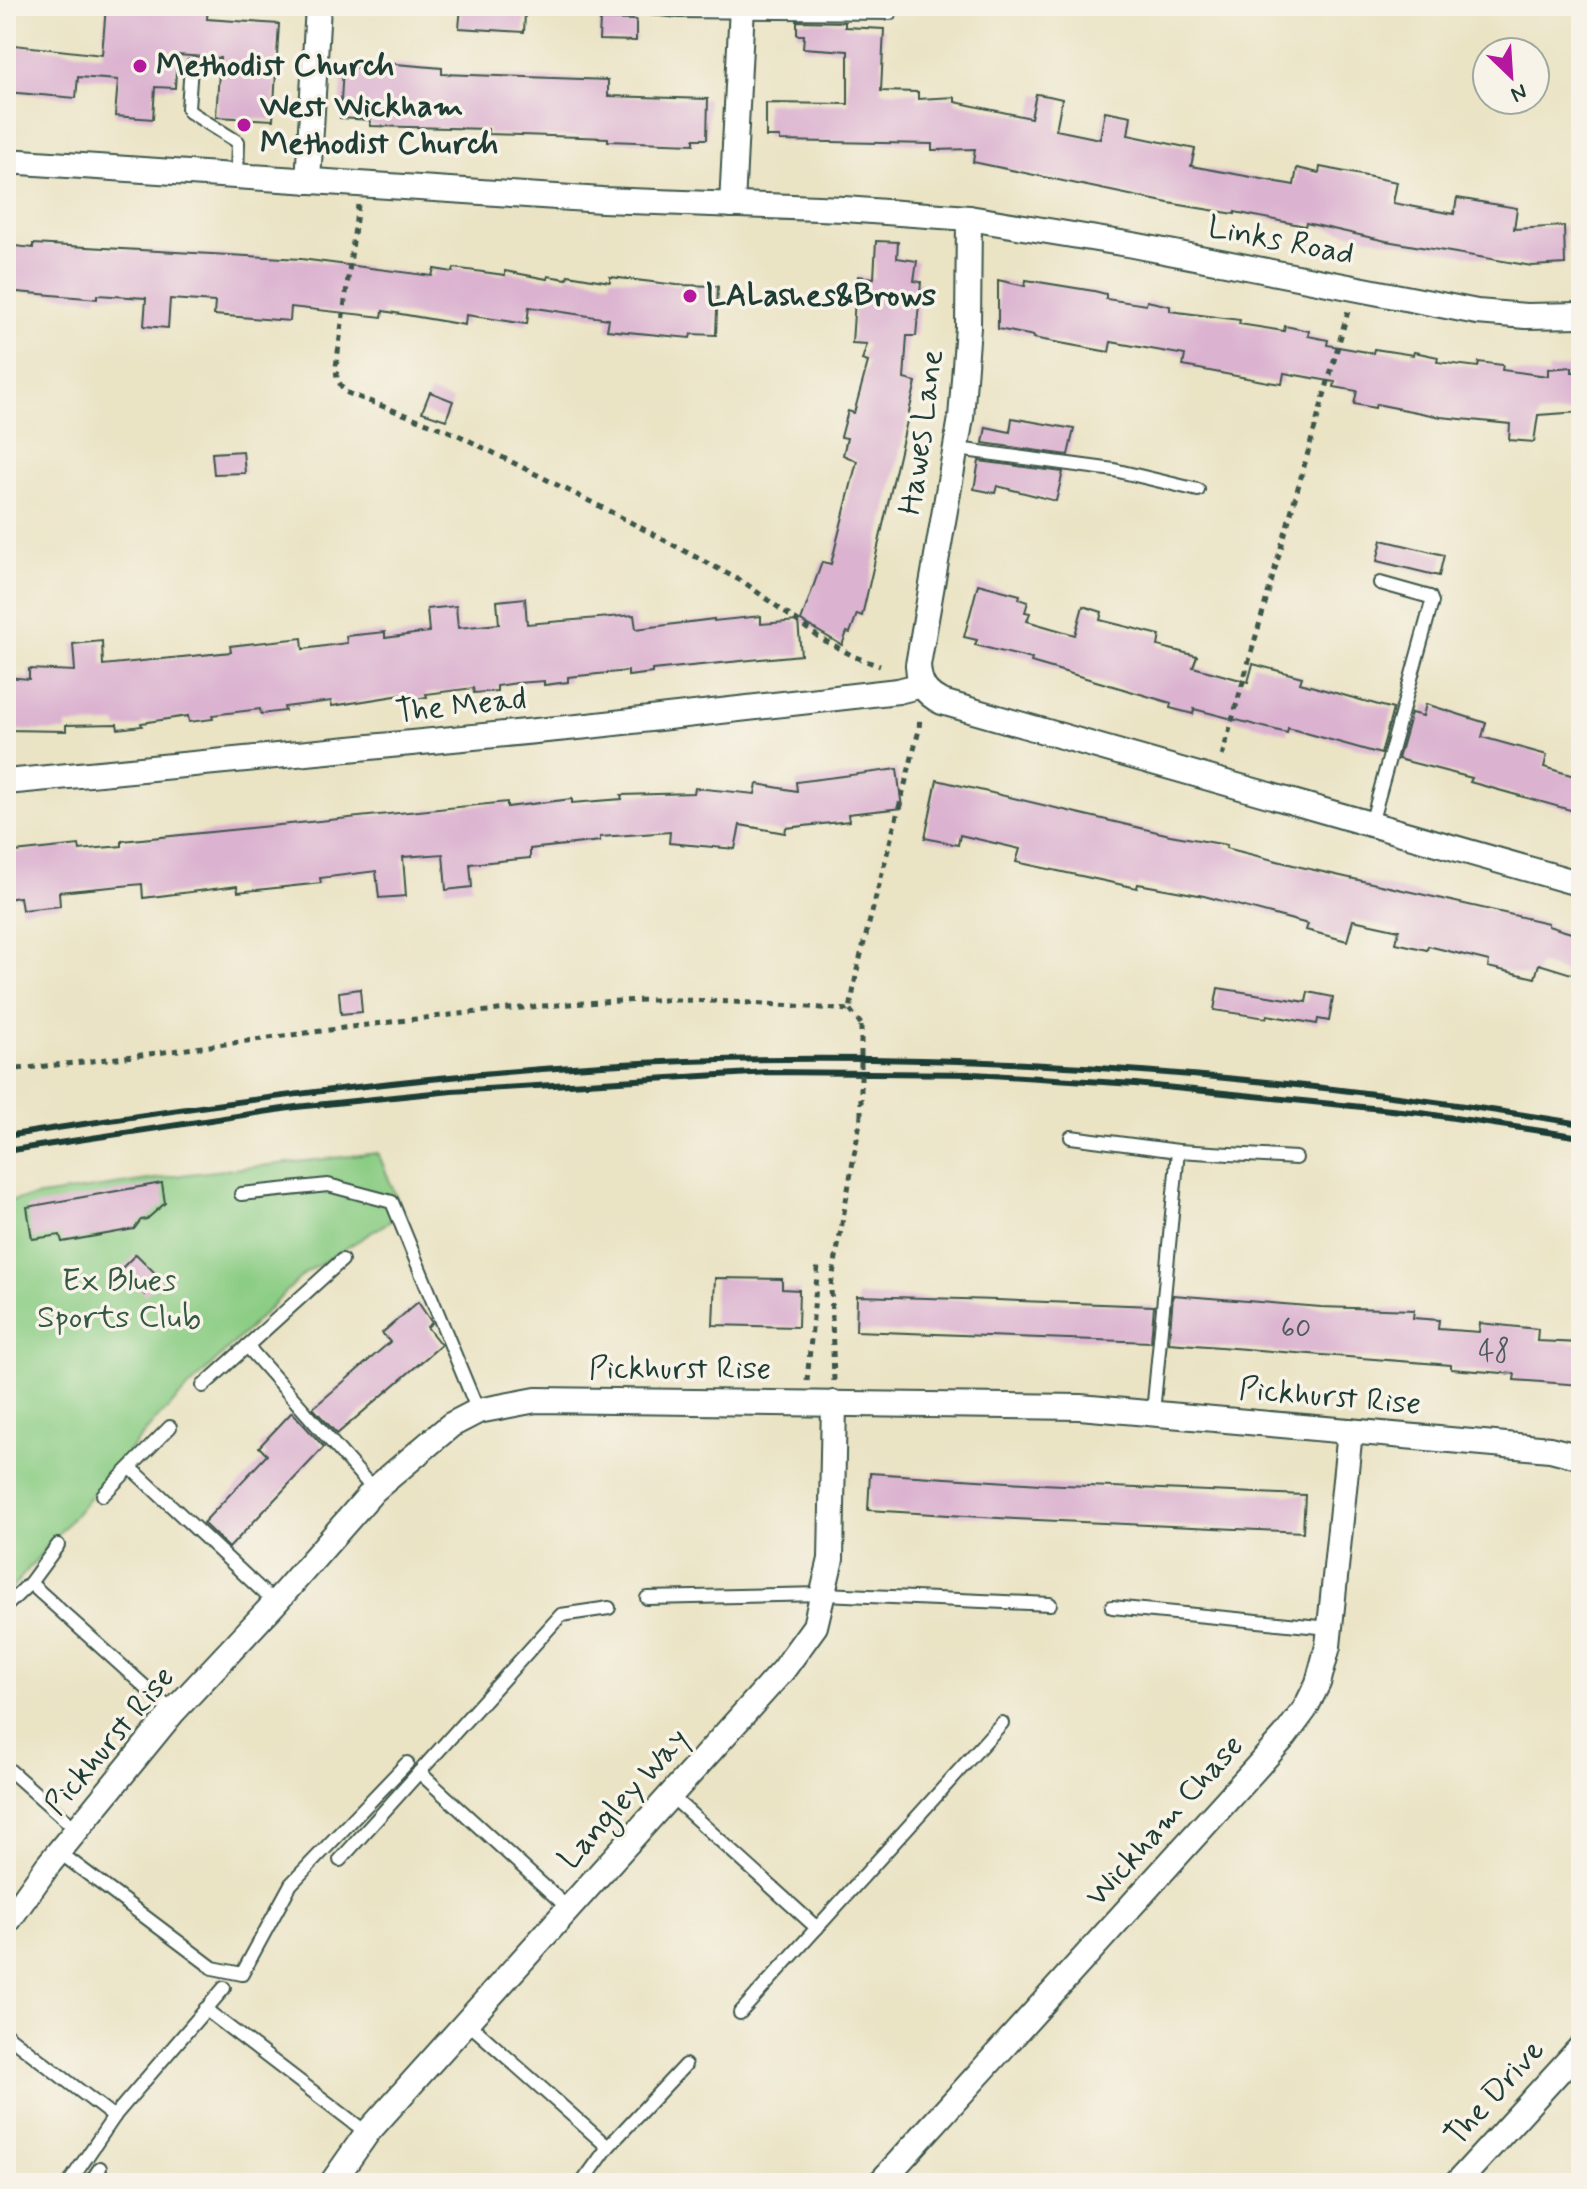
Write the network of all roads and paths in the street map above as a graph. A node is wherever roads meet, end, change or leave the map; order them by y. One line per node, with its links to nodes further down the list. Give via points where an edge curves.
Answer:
1 (318, 6): 8 (street)
2 (630, 6): 3 (lane, via 680,11)
3 (742, 8): 4 (lane); 10 (street)
4 (890, 13)
5 (191, 66): 7 (lane, via 188,108 238,142)
6 (6, 161): 7 (street)
7 (237, 177): 8 (street)
8 (308, 181): 9 (street)
9 (360, 185): 10 (street); 17 (path, via 336,367 345,392 456,434 678,547 745,583 820,638 890,670)
10 (732, 205): 11 (street)
11 (969, 218): 12 (street, Links Road); 14 (street, Hawes Lane, via 968,327)
12 (1354, 287): 13 (street, Links Road, via 1477,312); 18 (path)
13 (1581, 315)
14 (957, 449): 15 (lane, via 1114,470); 17 (street, Hawes Lane)
15 (1198, 490)
16 (1380, 583): 20 (lane, via 1430,597 1432,602)
17 (910, 688): 18 (street, via 942,702); 19 (street, The Mead, via 575,727); 22 (path, via 919,730)
18 (1215, 780): 20 (street)
19 (6, 782)
20 (1371, 824): 21 (street)
21 (1581, 884)
22 (850, 1010): 23 (path, via 621,1001 344,1028); 33 (path, bridge, via 861,1024 861,1116 831,1286)
23 (6, 1070)
24 (1071, 1137): 25 (lane)
25 (1178, 1151): 26 (lane); 35 (lane)
26 (1296, 1158)
27 (241, 1194): 34 (lane, via 328,1185 392,1202)
28 (342, 1260): 30 (lane)
29 (818, 1265): 32 (path)
30 (247, 1346): 31 (lane); 40 (lane)
31 (203, 1386)
32 (805, 1402): 33 (street, Pickhurst Rise); 34 (street, Pickhurst Rise, via 536,1400)
33 (834, 1403): 35 (street, Pickhurst Rise); 44 (street, Langley Way, via 831,1559)
34 (478, 1411): 40 (street, Pickhurst Rise, via 451,1425)
35 (1153, 1413): 37 (street, Pickhurst Rise)
36 (170, 1427): 39 (lane)
37 (1350, 1431): 38 (street, Pickhurst Rise, via 1550,1449); 51 (street, Wickham Chase)
38 (1581, 1457)
39 (131, 1468): 41 (lane); 46 (lane)
40 (374, 1490): 46 (street, Pickhurst Rise)
41 (103, 1495)
42 (58, 1545): 43 (lane)
43 (30, 1583): 48 (lane); 52 (lane)
44 (824, 1594): 45 (lane); 47 (lane); 57 (street, Langley Way, via 815,1626 783,1670)
45 (647, 1598)
46 (275, 1603): 52 (street, Pickhurst Rise)
47 (1050, 1604)
48 (6, 1606)
49 (1112, 1607): 51 (lane)
50 (609, 1608): 56 (lane, via 561,1615)
51 (1330, 1628): 79 (street, Wickham Chase, via 1318,1683 1285,1736)
52 (173, 1712): 58 (street, Pickhurst Rise)
53 (1002, 1723): 63 (lane)
54 (407, 1763): 59 (lane, via 291,1884 242,1974 213,1968)
55 (6, 1767): 58 (lane)
56 (419, 1772): 60 (lane); 61 (lane)
57 (670, 1795): 61 (street, Langley Way); 63 (lane)
58 (77, 1830): 59 (street, Pickhurst Rise)
59 (59, 1852): 62 (street, Pickhurst Rise)
60 (340, 1860)
61 (569, 1909): 67 (street, Langley Way)
62 (6, 1924)
63 (817, 1928): 66 (lane)
64 (224, 1988): 65 (lane)
65 (205, 2009): 71 (lane); 72 (lane)
66 (740, 2013)
67 (467, 2022): 72 (street, Langley Way); 73 (lane)
68 (6, 2034): 71 (lane)
69 (1581, 2047): 80 (street, The Drive)
70 (685, 2065): 73 (lane)
71 (114, 2117): 75 (lane)
72 (367, 2133): 77 (street, Langley Way)
73 (608, 2147): 78 (lane)
74 (100, 2168): 76 (lane)
75 (69, 2183)
76 (90, 2183)
77 (332, 2183)
78 (582, 2183)
79 (880, 2183)
80 (1457, 2183)

